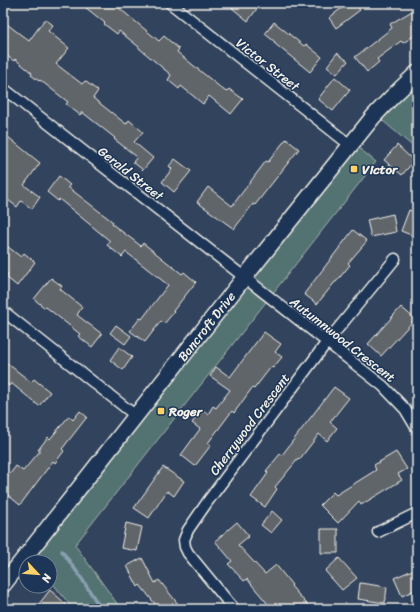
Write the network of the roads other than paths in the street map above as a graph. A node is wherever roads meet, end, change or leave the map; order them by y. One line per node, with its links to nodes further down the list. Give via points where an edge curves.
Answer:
1 (170, 3): 4 (street, Victor Street)
2 (417, 73): 4 (main road, Bancroft Drive, via 390,98)
3 (3, 88): 6 (street, Gerald Street)
4 (350, 145): 6 (main road, Bancroft Drive)
5 (395, 259): 8 (street, Cherrywood Crescent)
6 (244, 278): 8 (street, Autumnwood Crescent); 9 (main road, Bancroft Drive)
7 (3, 311): 9 (street)
8 (327, 342): 10 (street, Autumnwood Crescent, via 395,397 405,408); 14 (street, Cherrywood Crescent, via 208,501 184,540 185,547 195,563)
9 (136, 416): 13 (main road, Bancroft Drive)
10 (417, 429)
11 (417, 513): 12 (street)
12 (378, 532)
13 (3, 585)
14 (234, 609)

